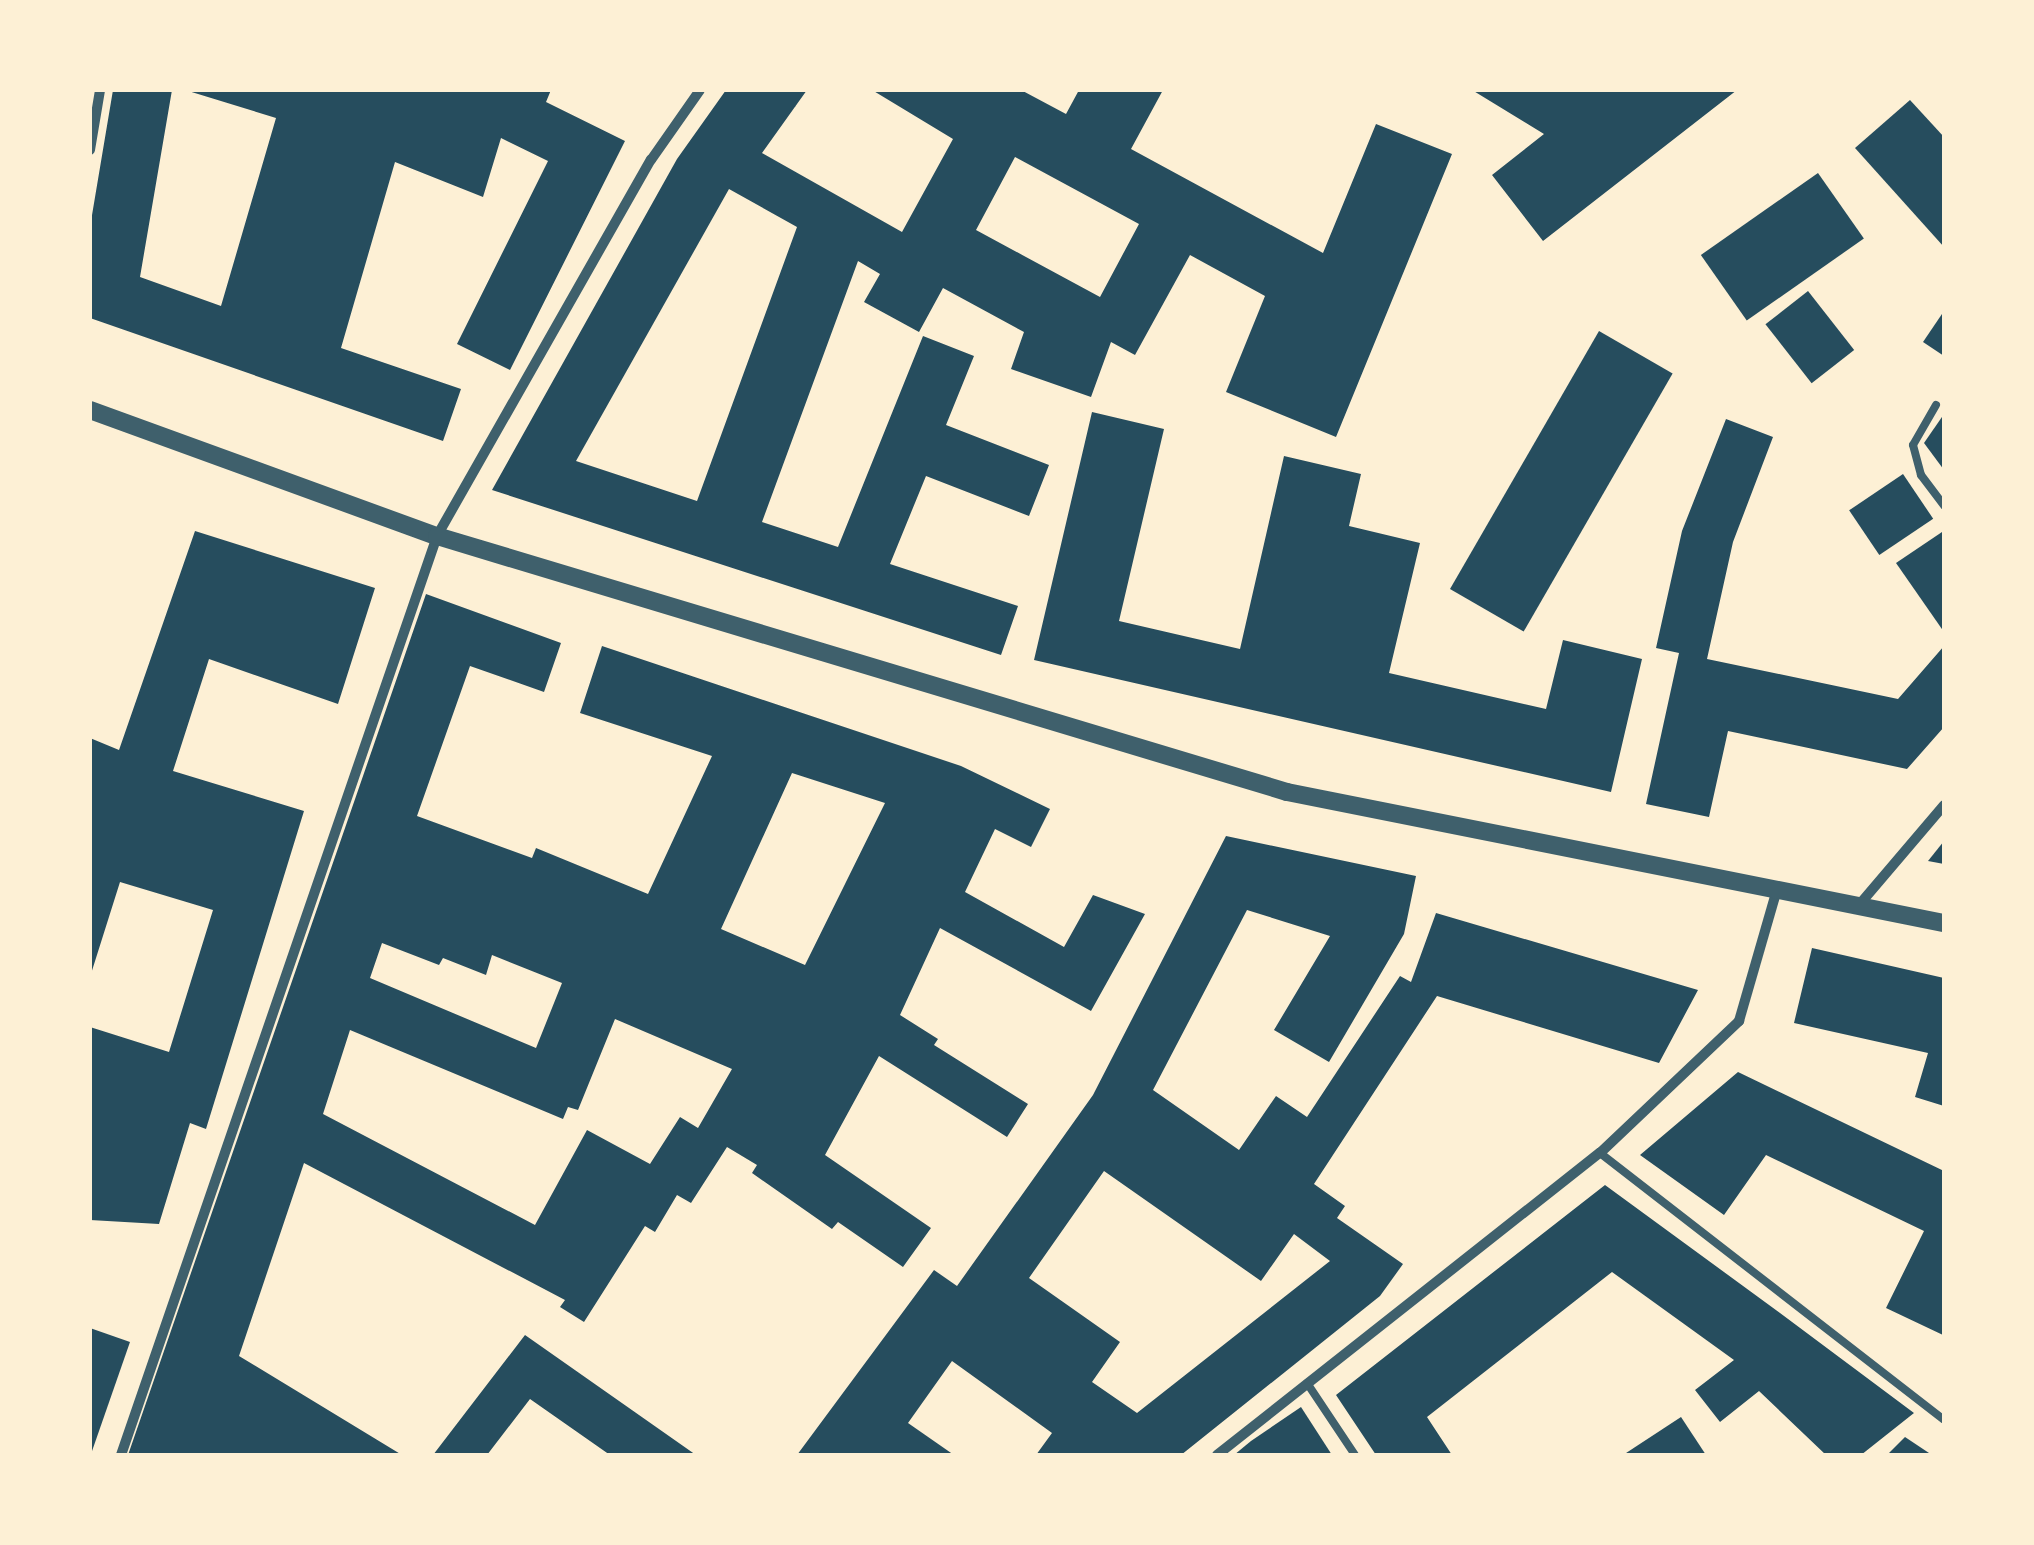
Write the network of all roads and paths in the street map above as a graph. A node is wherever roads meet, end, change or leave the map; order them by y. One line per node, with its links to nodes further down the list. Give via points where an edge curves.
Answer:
1 (100, 90): 3 (street)
2 (700, 90): 7 (street, via 651,160)
3 (90, 150)
4 (1936, 404): 6 (lane, via 1913,446 1921,475)
5 (90, 410): 7 (street)
6 (1944, 506)
7 (437, 536): 9 (street, via 1287,792); 15 (street)
8 (1944, 805): 10 (street)
9 (1777, 888): 10 (street); 12 (street, via 1739,1021)
10 (1859, 904): 11 (street)
11 (1944, 923)
12 (1600, 1152): 13 (street); 14 (lane)
13 (1307, 1383): 16 (street); 17 (lane)
14 (1944, 1420)
15 (121, 1455)
16 (1217, 1455)
17 (1355, 1455)

